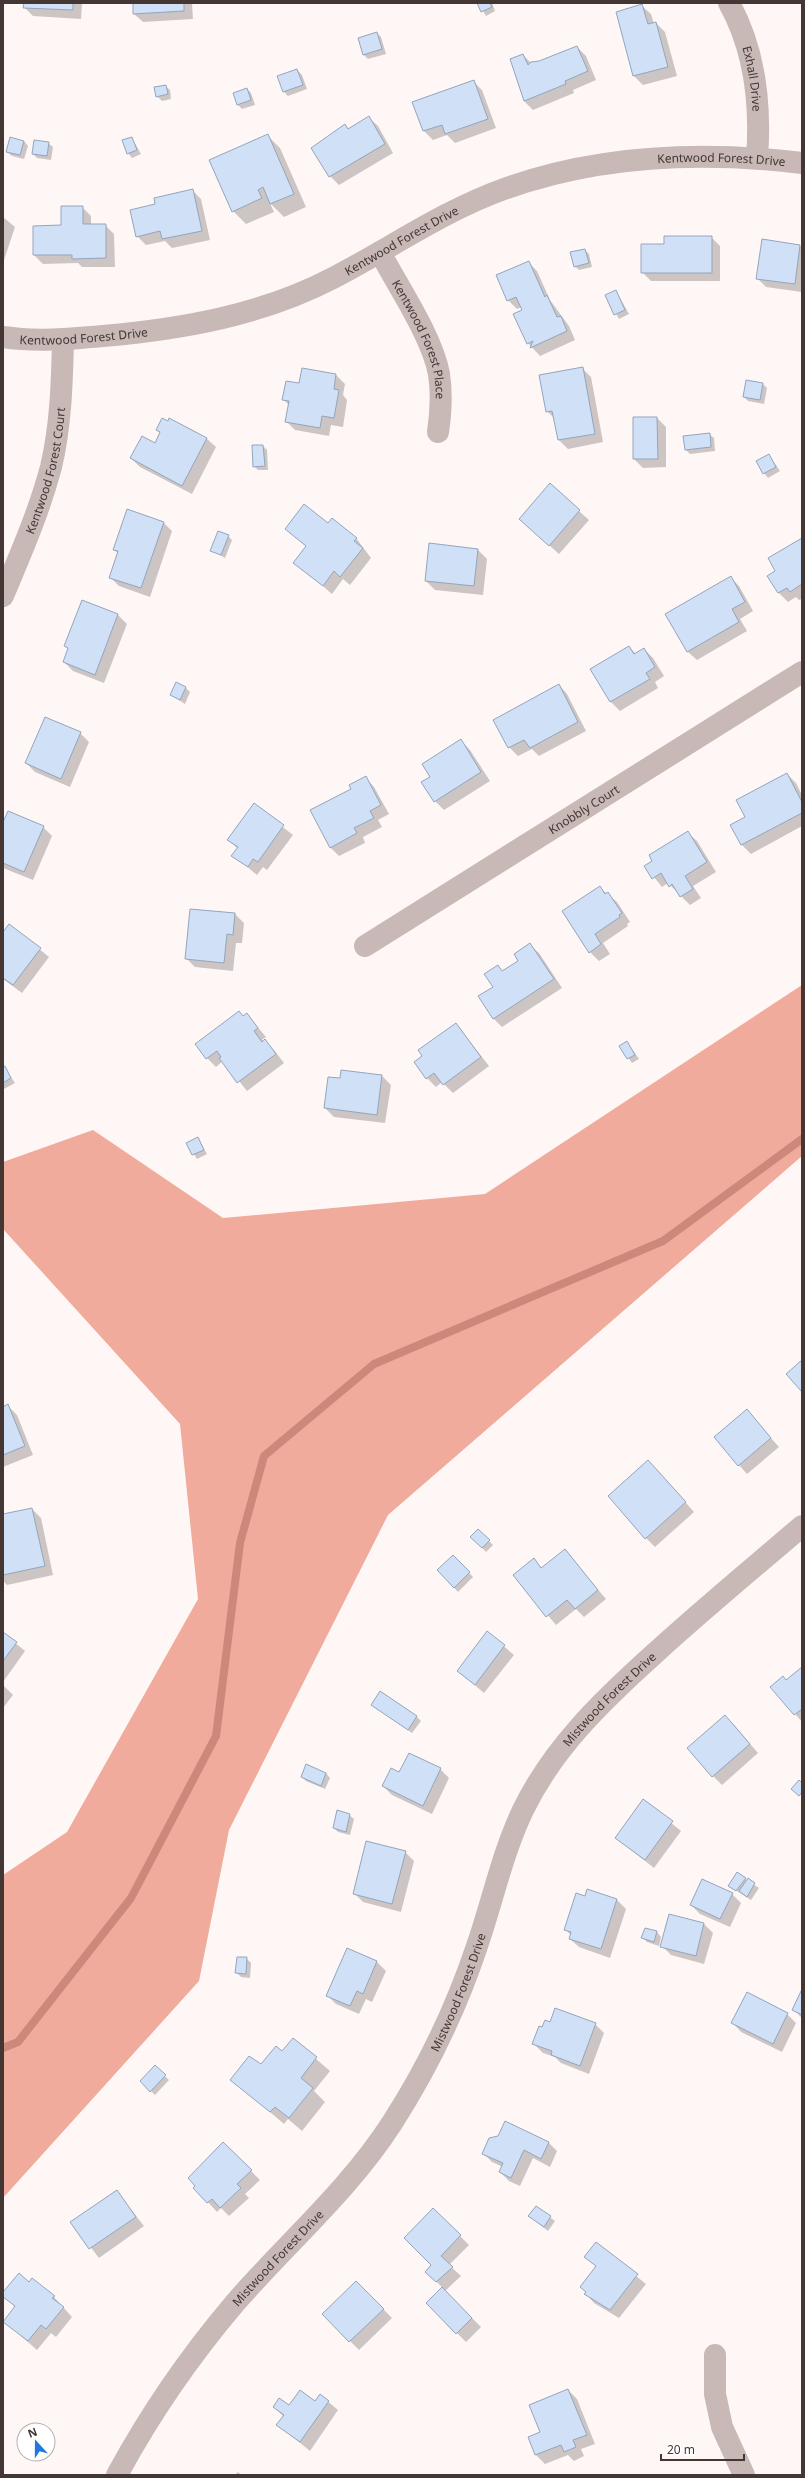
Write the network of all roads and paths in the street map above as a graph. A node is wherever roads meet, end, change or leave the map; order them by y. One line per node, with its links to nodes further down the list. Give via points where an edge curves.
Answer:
1 (729, 3): 2 (street, Exhall Drive, via 748,49 756,83 760,124)
2 (758, 158): 3 (street, Kentwood Forest Drive); 4 (street, Kentwood Forest Drive, via 685,156 630,160 566,172 505,189 448,212)
3 (802, 163)
4 (380, 252): 6 (street, Kentwood Forest Drive, via 331,279 271,304 232,316 162,331); 7 (street, Kentwood Forest Place, via 429,344 438,373 442,403)
5 (3, 337): 6 (street, Kentwood Forest Drive)
6 (63, 340): 8 (street, Kentwood Forest Court, via 60,411 51,466 35,520)
7 (438, 432)
8 (3, 596)
9 (802, 672): 10 (street, Knobbly Court)
10 (365, 946)
11 (802, 1526): 13 (street, Mistwood Forest Drive, via 610,1694 576,1730 544,1773 523,1809 503,1856 478,1944 452,2015 426,2068 390,2126 348,2181 236,2302 183,2368 137,2438)
12 (715, 2355): 14 (street, via 715,2394 722,2427)
13 (117, 2475)
14 (744, 2475)

